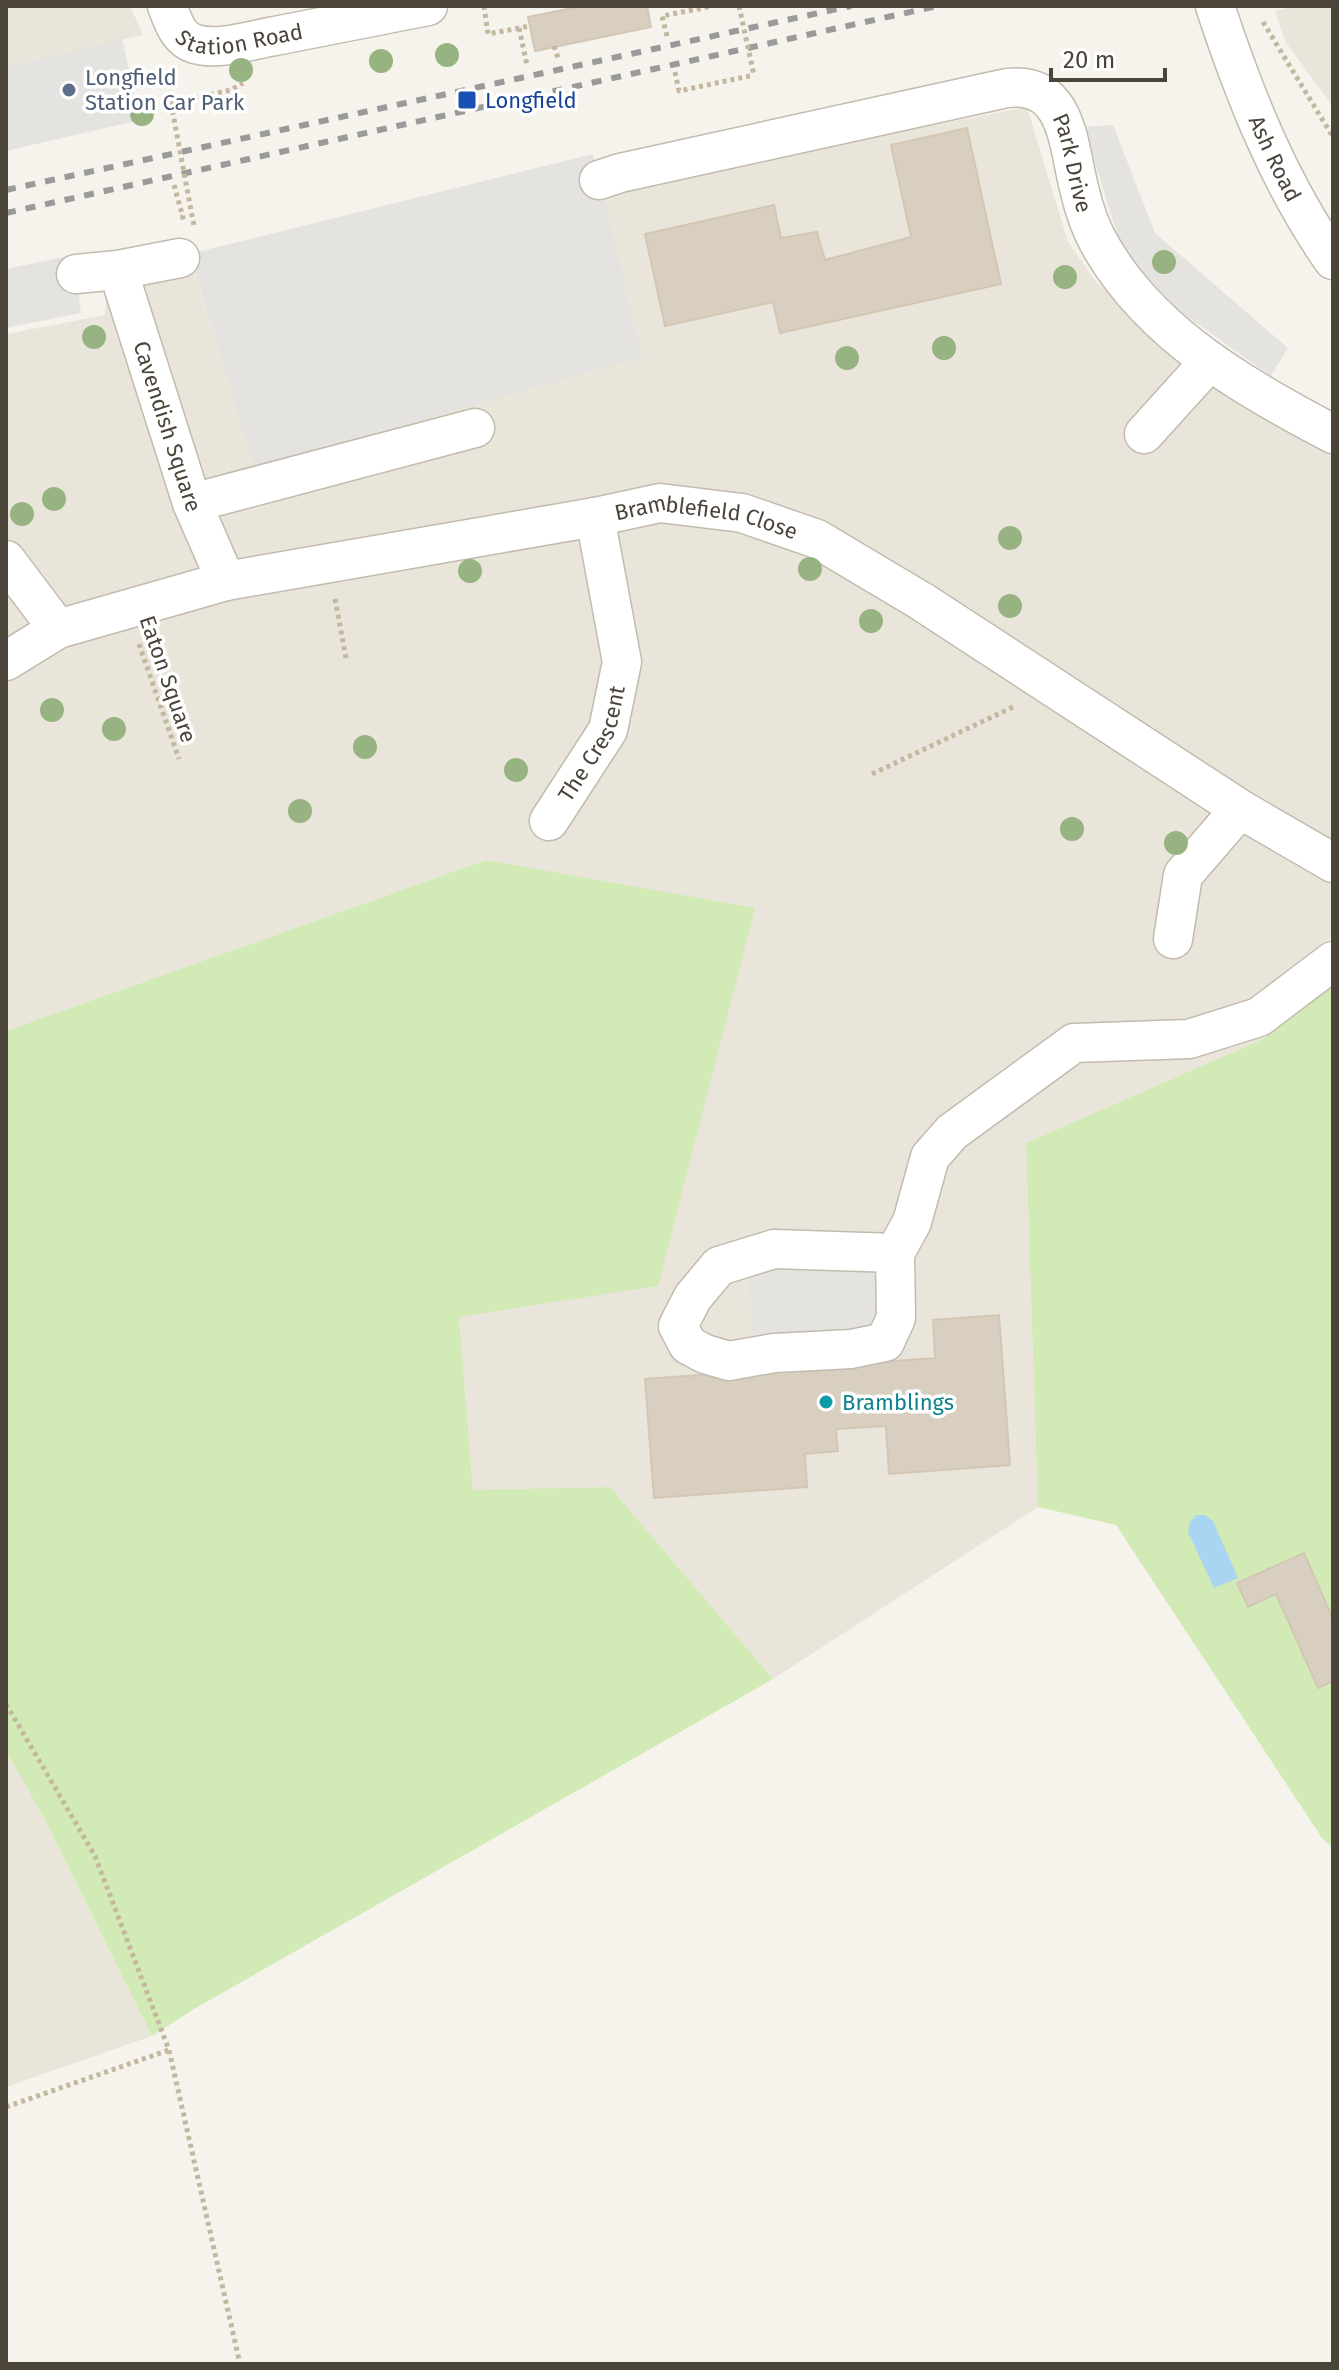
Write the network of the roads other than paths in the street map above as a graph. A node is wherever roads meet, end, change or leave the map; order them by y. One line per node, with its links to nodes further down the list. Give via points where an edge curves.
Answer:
1 (167, 6): 2 (street, Station Road, via 183,37 208,46)
2 (428, 6)
3 (1215, 6): 6 (street, Ash Road, via 1262,132)
4 (599, 180): 9 (street, Park Drive, via 1007,88 1035,90 1062,117 1086,215 1102,250 1139,298)
5 (187, 242): 7 (street)
6 (1333, 260)
7 (118, 270): 8 (street); 13 (street, Cavendish Square)
8 (76, 274)
9 (1210, 361): 11 (street); 12 (street, Park Drive)
10 (475, 428): 13 (street)
11 (1144, 434)
12 (1333, 434)
13 (192, 503): 16 (street, Cavendish Square)
14 (595, 517): 16 (street, Bramblefield Close); 19 (street, Bramblefield Close, via 660,503 742,513 817,539); 20 (street, The Crescent, via 622,662 608,730)
15 (6, 560): 17 (street)
16 (226, 581): 17 (street, Bramblefield Close)
17 (58, 629): 18 (street, Bramblefield Close)
18 (6, 661)
19 (1240, 809): 21 (street, Bramblefield Close); 22 (street, via 1183,875)
20 (549, 821)
21 (1333, 863)
22 (1173, 939)
23 (1333, 961): 24 (street, via 1259,1017 1189,1039 1074,1043 952,1132 930,1157 912,1222)
24 (895, 1253): 24 (street, via 896,1318 885,1342 729,1361 688,1345 678,1326 719,1266 774,1249)

